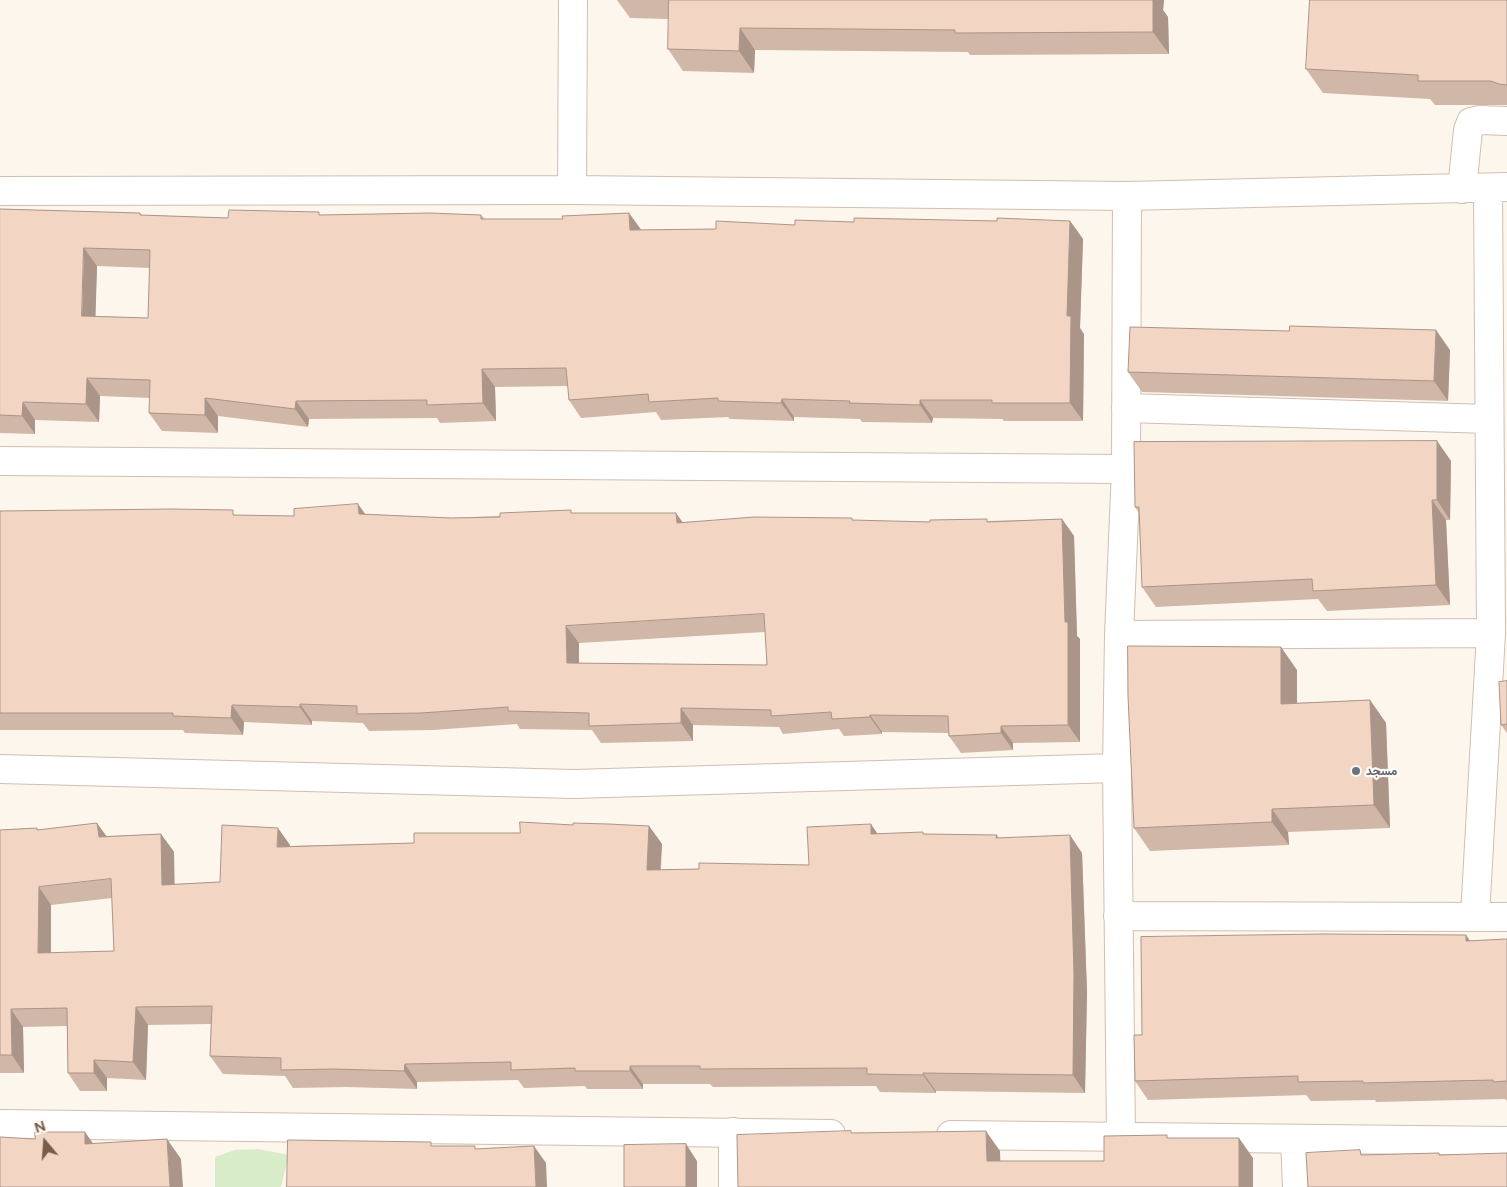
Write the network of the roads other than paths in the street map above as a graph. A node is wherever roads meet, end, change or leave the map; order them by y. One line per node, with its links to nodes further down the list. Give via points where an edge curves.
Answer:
1 (573, 0): 4 (street)
2 (1507, 121): 3 (street, via 1471,122 1468,130)
3 (1485, 188): 6 (street); 8 (street)
4 (572, 190): 5 (street); 6 (street)
5 (0, 191)
6 (1127, 196): 7 (street)
7 (1126, 408): 8 (street); 10 (street)
8 (1489, 419): 11 (street)
9 (0, 462): 10 (street)
10 (1126, 469): 12 (street)
11 (1490, 632): 12 (street); 16 (street)
12 (1119, 635): 13 (street)
13 (1118, 768): 14 (street, via 574,784); 15 (street)
14 (0, 769)
15 (1118, 916): 16 (street); 22 (street)
16 (1475, 916): 17 (street)
17 (1507, 917)
18 (0, 1124): 19 (street)
19 (733, 1132): 20 (street); 25 (street)
20 (852, 1134)
21 (922, 1134): 22 (street)
22 (1121, 1137): 23 (street)
23 (1295, 1139): 24 (street); 26 (street)
24 (1507, 1141)
25 (733, 1187)
26 (1297, 1187)

